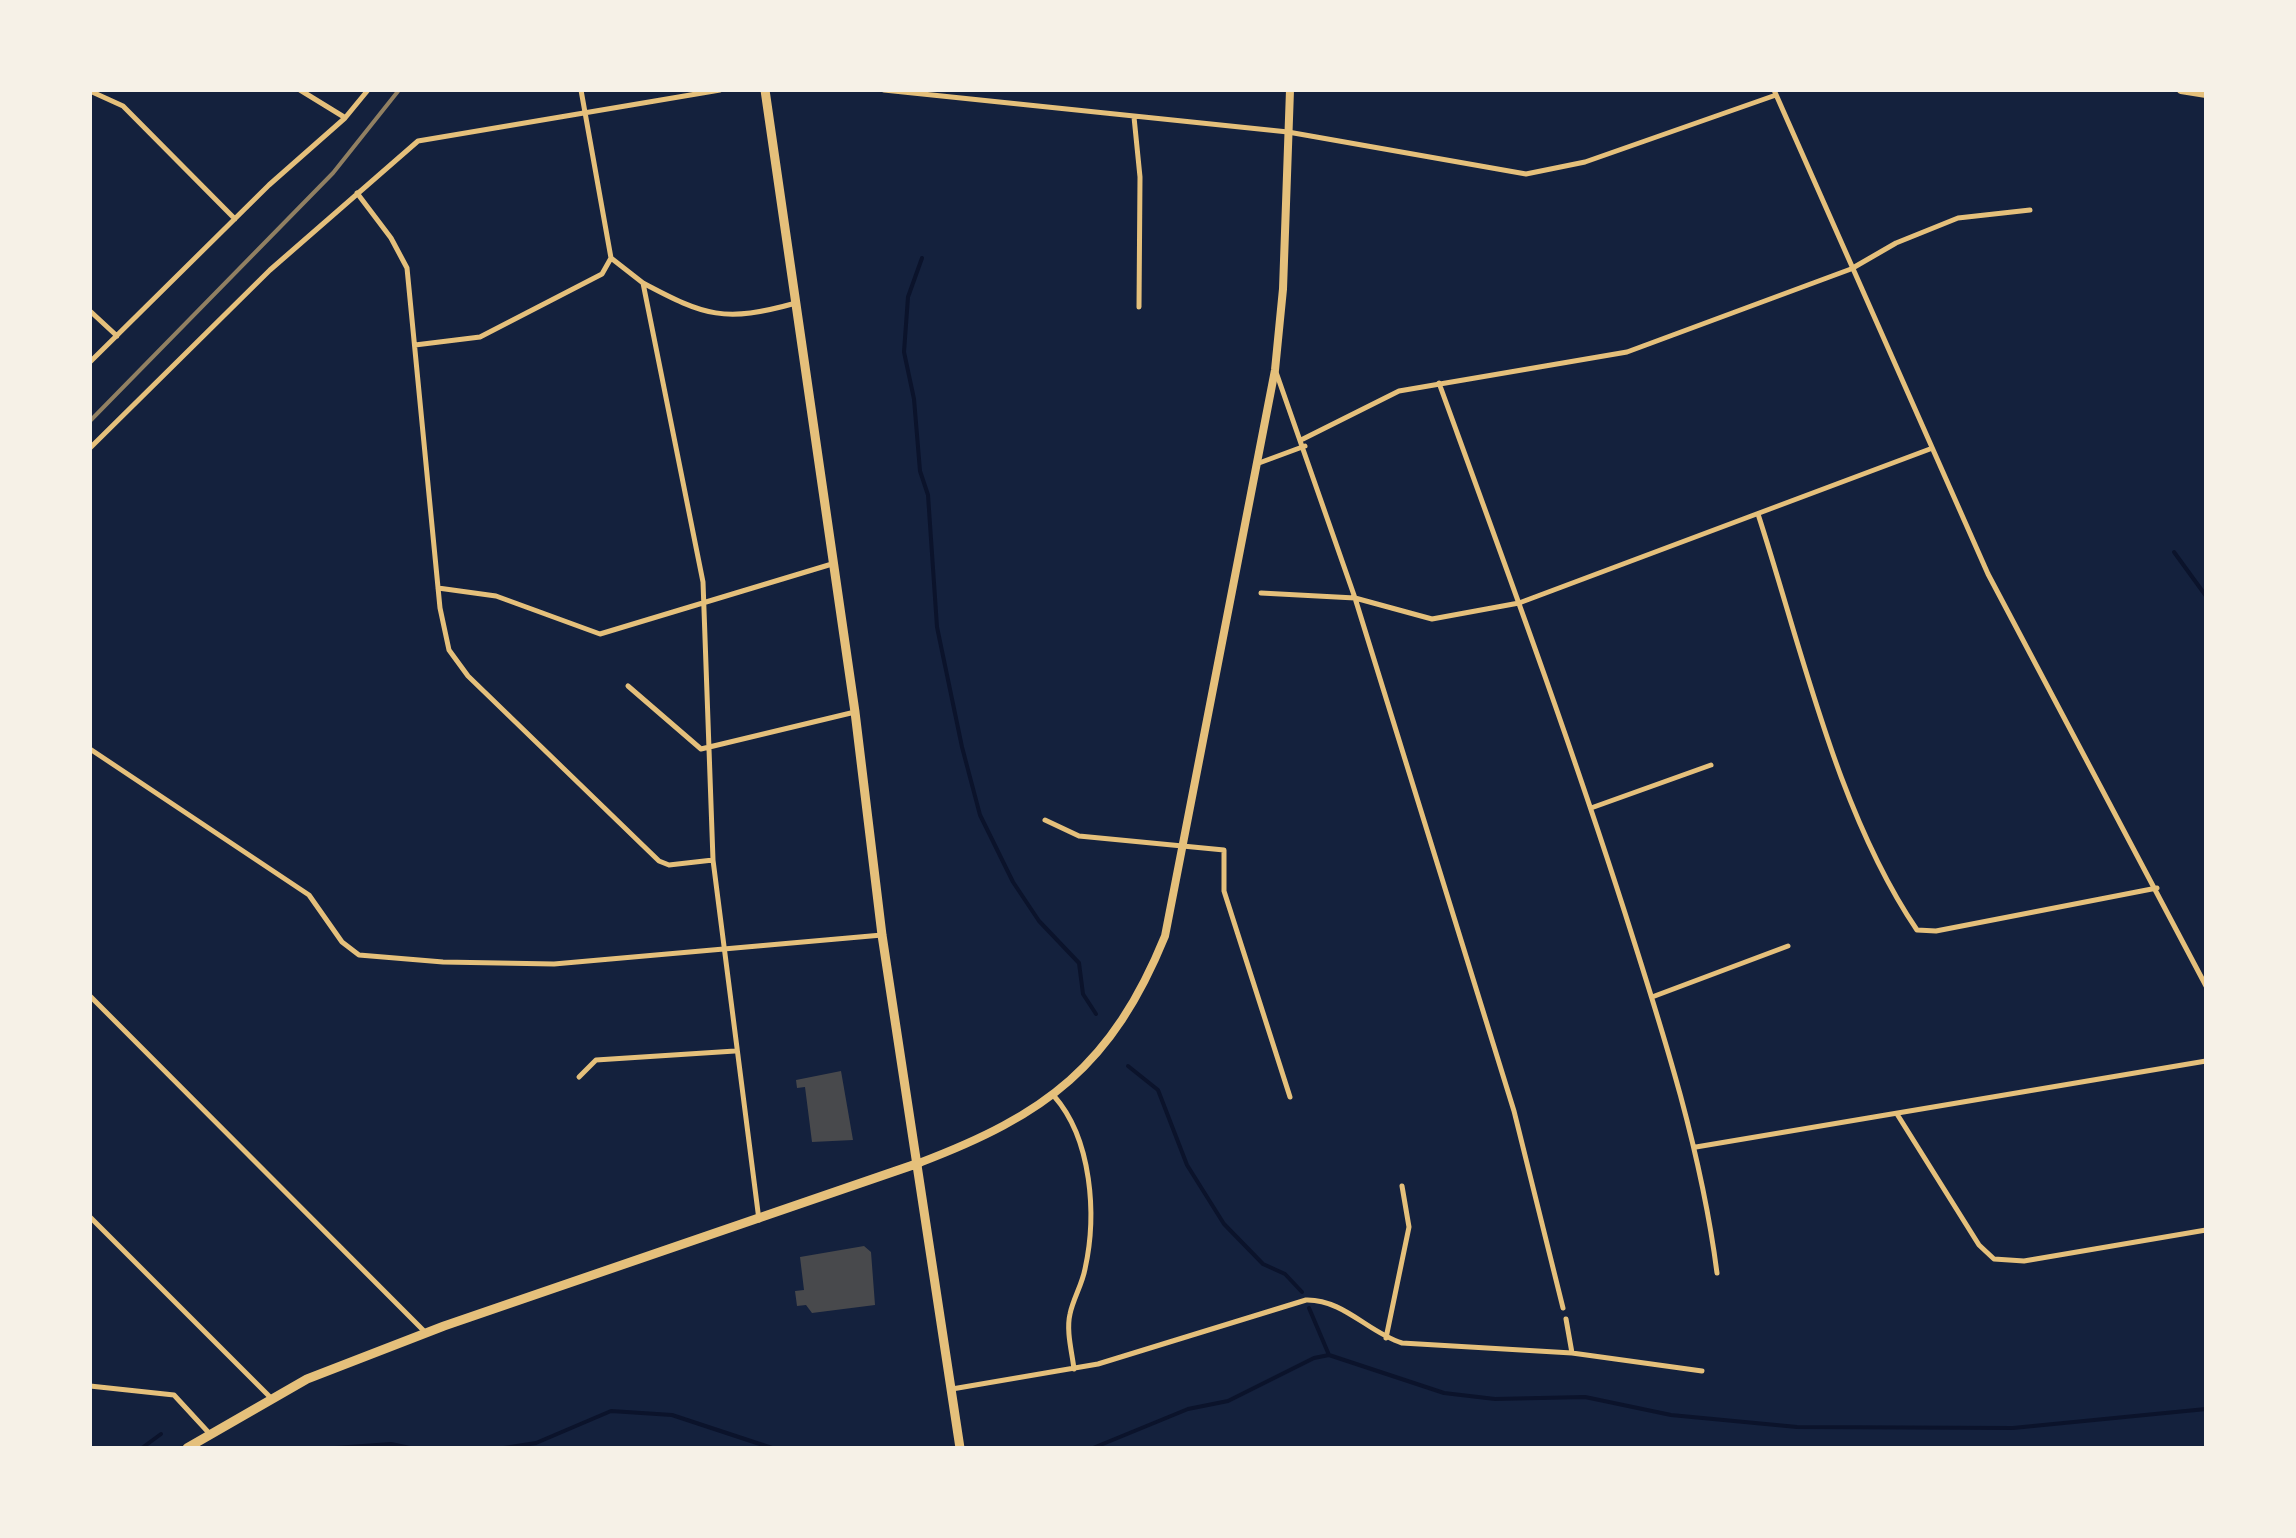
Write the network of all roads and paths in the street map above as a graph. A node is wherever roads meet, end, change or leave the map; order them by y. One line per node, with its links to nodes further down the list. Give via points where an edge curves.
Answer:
1 (300, 90): 15 (street)
2 (368, 90): 15 (street)
3 (581, 90): 13 (street)
4 (720, 90): 13 (street)
5 (765, 90): 23 (main road)
6 (884, 90): 14 (street)
7 (1290, 90): 16 (main road)
8 (2181, 90): 12 (main road)
9 (90, 91): 10 (street)
10 (99, 92): 19 (street, via 144,126)
11 (1775, 92): 16 (street, via 1526,174); 21 (street)
12 (2206, 94)
13 (586, 111): 17 (street, via 431,135); 20 (street)
14 (1134, 117): 16 (street); 24 (street)
15 (346, 118): 19 (street)
16 (1288, 132): 29 (main road)
17 (356, 193): 27 (street, via 407,268); 32 (street)
18 (2030, 210): 21 (street, via 1958,218)
19 (235, 218): 26 (street)
20 (612, 258): 22 (street); 27 (street, via 602,274 480,337)
21 (1851, 269): 30 (street, via 1627,352); 33 (street)
22 (642, 283): 23 (street, via 680,306 720,316); 41 (street)
23 (796, 302): 36 (main road)
24 (1139, 307)
25 (90, 311): 26 (street)
26 (116, 336): 28 (street)
27 (415, 345): 37 (street)
28 (90, 362)
29 (1275, 370): 31 (street); 34 (main road)
30 (1439, 383): 31 (street, via 1385,395); 40 (street)
31 (1304, 443): 34 (street); 39 (street)
32 (90, 448)
33 (1930, 449): 35 (street); 51 (street, via 1988,574)
34 (1258, 464): 49 (main road)
35 (1758, 514): 40 (street); 51 (street, via 1846,784 1898,903 1917,930)
36 (834, 564): 41 (street); 43 (main road)
37 (438, 588): 41 (street, via 508,600 600,634); 50 (street, via 447,645 468,676 659,861)
38 (1261, 593): 39 (street)
39 (1355, 598): 40 (street, via 1432,619); 71 (street, via 1514,1112)
40 (1520, 603): 47 (street)
41 (705, 605): 45 (street)
42 (628, 686): 45 (street, via 692,744)
43 (855, 712): 45 (street); 52 (main road)
44 (90, 748): 54 (street, via 309,895 359,955 554,964)
45 (711, 748): 50 (street)
46 (1711, 765): 47 (street)
47 (1591, 808): 57 (street)
48 (1045, 820): 49 (street, via 1079,836)
49 (1185, 845): 61 (main road, via 1165,936 1147,978 1100,1049); 62 (street, via 1218,847 1226,854 1224,891)
50 (713, 860): 54 (street)
51 (2157, 888): 55 (street)
52 (882, 936): 54 (street); 65 (main road)
53 (1788, 946): 57 (street)
54 (722, 950): 58 (street)
55 (2206, 986)
56 (90, 996): 73 (street)
57 (1652, 997): 64 (street)
58 (735, 1051): 60 (street, via 596,1060); 68 (street)
59 (2206, 1061): 63 (street)
60 (578, 1077)
61 (1054, 1096): 65 (main road, via 1013,1124); 76 (street, via 1079,1142 1088,1198 1088,1250 1069,1317)
62 (1290, 1097)
63 (1897, 1114): 64 (street); 69 (street, via 1979,1246 1994,1259 2024,1261)
64 (1696, 1147): 70 (street)
65 (919, 1163): 68 (main road); 79 (main road)
66 (1402, 1186): 74 (street, via 1409,1227)
67 (90, 1217): 80 (street)
68 (760, 1220): 73 (main road)
69 (2206, 1230)
70 (1716, 1273)
71 (1563, 1308)
72 (1566, 1320): 75 (street)
73 (426, 1333): 80 (main road)
74 (1386, 1338): 75 (street); 76 (street, via 1340,1308 1306,1300)
75 (1572, 1353): 77 (street)
76 (1074, 1369): 79 (street)
77 (1702, 1370)
78 (90, 1386): 81 (street, via 174,1395)
79 (952, 1390): 83 (main road)
80 (271, 1398): 81 (main road)
81 (209, 1433): 82 (main road)
82 (187, 1448)
83 (960, 1448)

